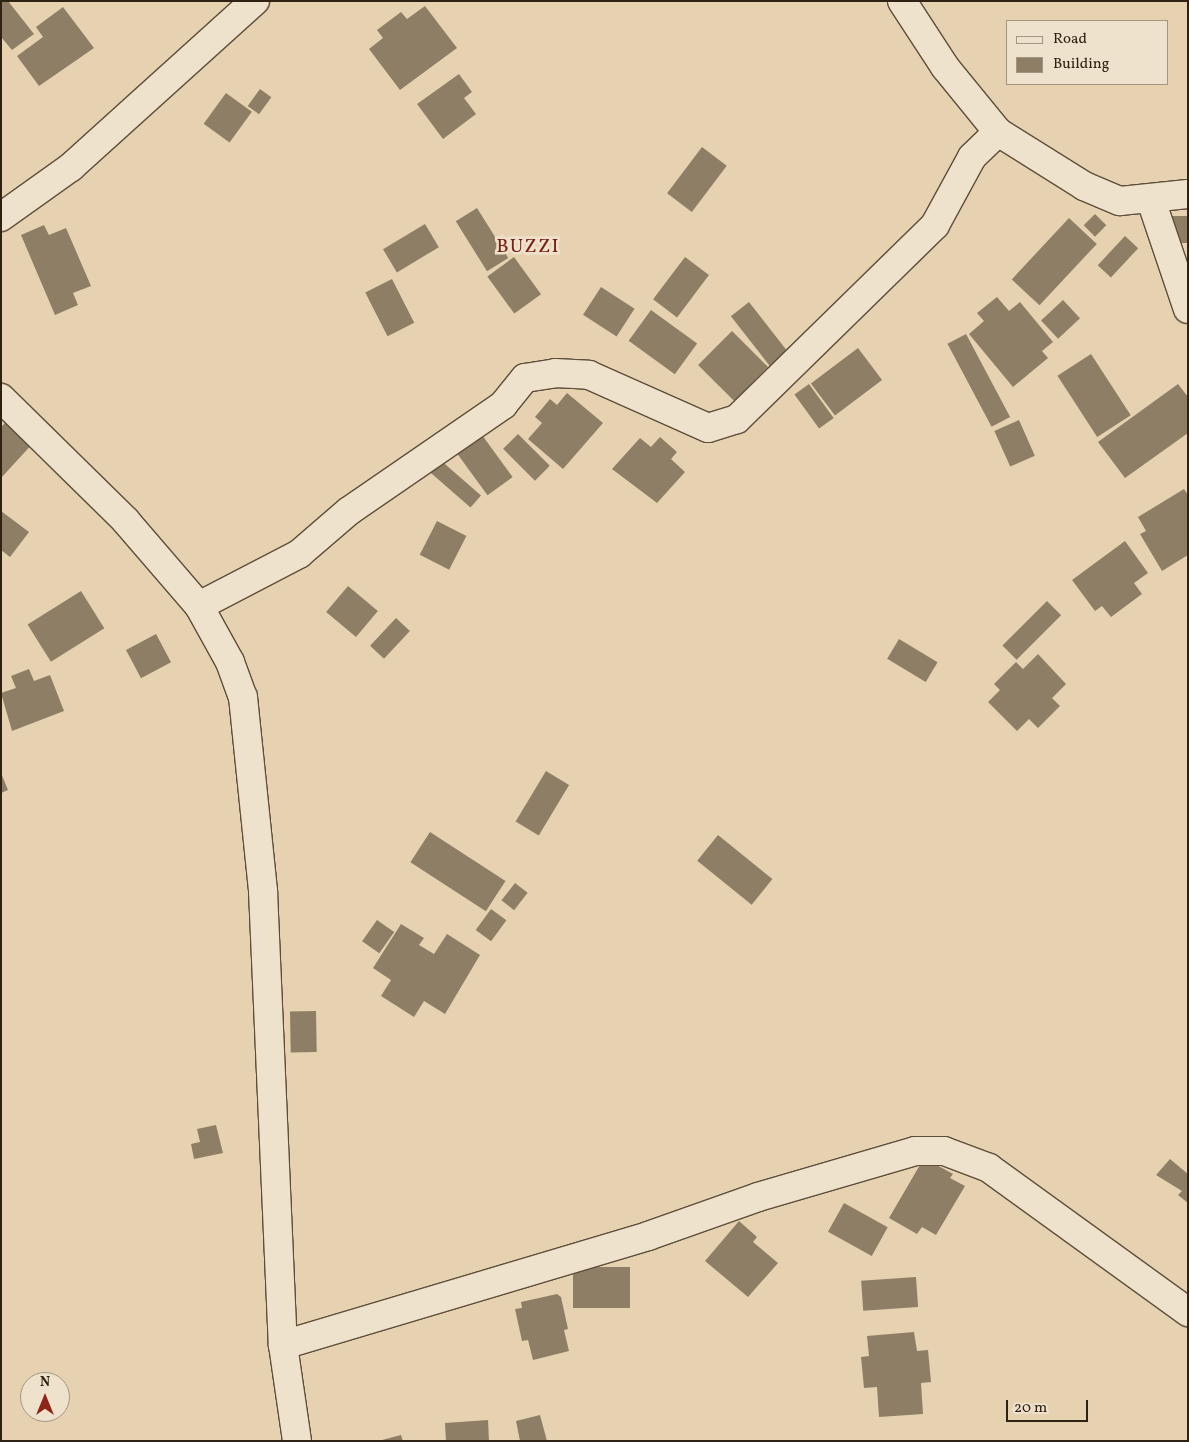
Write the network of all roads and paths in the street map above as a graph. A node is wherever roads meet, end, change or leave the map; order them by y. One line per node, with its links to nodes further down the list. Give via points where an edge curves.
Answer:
1 (255, 1): 6 (street, via 71,167)
2 (902, 1): 3 (street, via 945,67)
3 (998, 132): 5 (street, via 1084,186 1120,201); 9 (street, via 972,157 935,224 737,419 708,428 589,375 554,373 525,378 503,404 349,511 298,554)
4 (1188, 194): 5 (street)
5 (1151, 200): 7 (street)
6 (1, 217)
7 (1188, 308)
8 (1, 398): 9 (street, via 125,520)
9 (200, 606): 11 (street, via 230,662 243,697 252,773 263,891)
10 (1188, 1312): 11 (street, via 989,1168 944,1151 915,1151 758,1197 648,1236)
11 (283, 1344): 12 (street)
12 (297, 1441)

